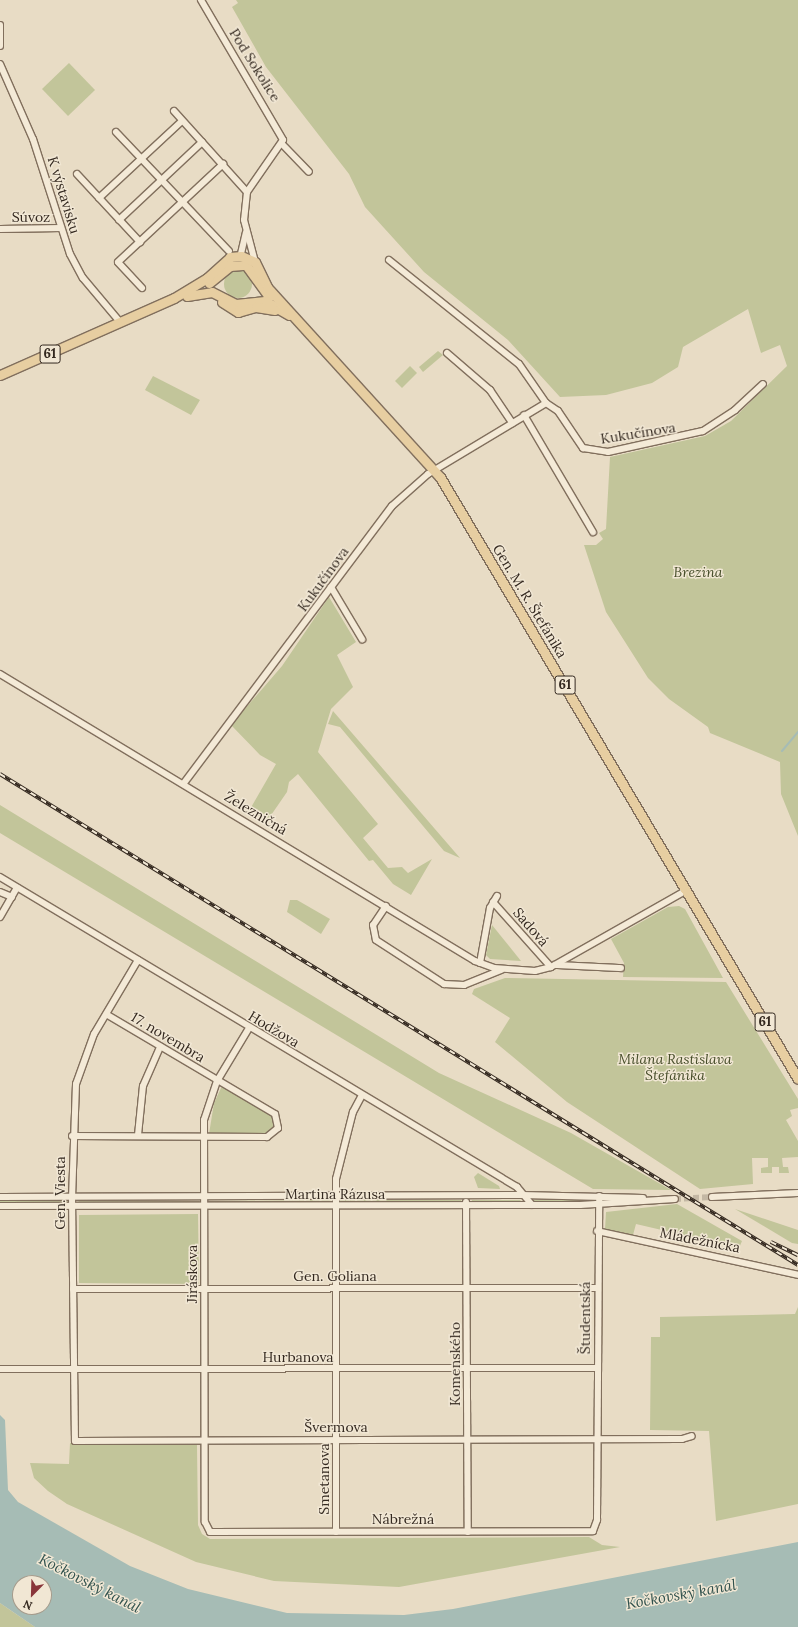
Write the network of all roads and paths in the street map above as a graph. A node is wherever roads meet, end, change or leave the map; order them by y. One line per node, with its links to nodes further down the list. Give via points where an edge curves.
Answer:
1 (200, 0): 9 (street, Pod Sokolice, via 282,133)
2 (0, 25): 3 (street)
3 (0, 46)
4 (0, 64): 19 (street, K výstavisku, via 33,139)
5 (174, 111): 6 (street)
6 (182, 121): 8 (street); 10 (street)
7 (116, 132): 10 (street)
8 (202, 142): 11 (street); 14 (street)
9 (283, 145): 12 (street, Pod Sokolice); 15 (street)
10 (142, 158): 14 (street); 16 (street)
11 (223, 164): 15 (street); 17 (street)
12 (309, 172)
13 (77, 174): 16 (street)
14 (163, 180): 17 (street); 18 (street)
15 (247, 192): 21 (street)
16 (99, 198): 18 (street)
17 (182, 202): 22 (street); 23 (street)
18 (119, 220): 22 (street)
19 (61, 228): 20 (street, Súvoz); 35 (street, K výstavisku, via 78,271)
20 (0, 229)
21 (246, 233): 23 (street, via 243,245); 25 (street)
22 (140, 242): 28 (street, via 118,262)
23 (235, 257): 25 (main road); 26 (main road, 61); 29 (main road, via 251,268); 30 (main road, 61)
24 (389, 260): 39 (street, via 519,364)
25 (255, 262): 27 (main road, 61)
26 (222, 273): 30 (main road, 61, via 208,284); 31 (main road, via 219,285)
27 (262, 277): 29 (main road); 34 (main road, 61)
28 (142, 288)
29 (260, 289): 32 (main road); 34 (main road, 61)
30 (188, 293): 31 (main road, 61, via 204,291); 33 (main road, via 210,296); 35 (main road, 61)
31 (222, 296): 32 (main road, 61, via 236,304); 33 (main road)
32 (254, 300): 34 (main road, 61, via 265,301)
33 (231, 309): 34 (main road, via 238,312 266,307)
34 (284, 310): 42 (main road, 61)
35 (120, 322): 37 (main road, 61)
36 (447, 353): 41 (street, via 490,390)
37 (0, 375)
38 (763, 384): 39 (street, Kukučínova, via 735,410 703,431 608,452 583,448 558,411)
39 (546, 403): 40 (street, Kukučínova)
40 (524, 415): 41 (street, Kukučínova); 43 (street)
41 (512, 423): 42 (street, Kukučínova)
42 (435, 470): 44 (street, Kukučínova, via 392,506); 50 (main road, Gen. M. R. Štefánika / 61)
43 (593, 532)
44 (331, 587): 45 (street); 47 (street, Kukučínova)
45 (362, 639)
46 (0, 674): 47 (street, Železničná)
47 (184, 783): 53 (street, Železničná)
48 (0, 877): 49 (street, Hodžova)
49 (17, 888): 52 (street); 55 (street, Hodžova)
50 (687, 890): 57 (street); 63 (main road, 61)
51 (0, 892): 52 (street)
52 (12, 897): 54 (street)
53 (386, 906): 56 (street, Železničná); 59 (street, via 373,925 376,940 444,984 464,985)
54 (0, 917)
55 (138, 960): 60 (street, Gen. Viesta); 61 (street, Hodžova)
56 (480, 963): 57 (street, Sadová, via 495,899); 59 (street, Železničná)
57 (553, 966): 58 (street); 59 (street, via 536,971)
58 (621, 968)
59 (501, 970)
60 (106, 1014): 62 (street, 17. novembra); 67 (street, Gen. Viesta, via 80,1070)
61 (250, 1028): 64 (street, Jiráskova); 65 (street, Hodžova)
62 (160, 1047): 64 (street, 17. novembra); 66 (street, via 143,1086)
63 (798, 1079)
64 (217, 1081): 68 (street, Jiráskova, via 207,1104); 68 (street, 17. novembra, via 275,1114 279,1124 277,1131 267,1137)
65 (362, 1095): 70 (street, Hodžova, via 517,1187); 76 (street, Smetanova, via 353,1112 345,1141 336,1179)
66 (138, 1135): 67 (street, 17. novembra); 68 (street, 17. novembra)
67 (72, 1136): 74 (street, Gen. Viesta)
68 (204, 1136): 75 (street, Jiráskova)
69 (798, 1193): 77 (street)
70 (522, 1195): 71 (street, Martina Rázusa); 72 (street, Martina Rázusa); 79 (street, Hodžova)
71 (466, 1196): 76 (street, Martina Rázusa); 78 (street, Komenského)
72 (599, 1196): 80 (street, Študentská); 80 (street, Martina Rázusa, via 673,1199)
73 (0, 1197): 74 (street, Martina Rázusa)
74 (72, 1197): 75 (street, Martina Rázusa); 82 (street, Gen. Viesta)
75 (203, 1197): 76 (street, Martina Rázusa); 83 (street, Jiráskova)
76 (336, 1197): 84 (street, Smetanova)
77 (712, 1197)
78 (466, 1205): 79 (street, Martina Rázusa); 84 (street, Martina Rázusa); 90 (street, Komenského)
79 (532, 1205): 80 (street, Martina Rázusa)
80 (599, 1205): 85 (street, Študentská)
81 (0, 1206): 82 (street, Martina Rázusa)
82 (72, 1206): 83 (street, Martina Rázusa); 87 (street, Gen. Viesta)
83 (203, 1206): 84 (street, Martina Rázusa); 88 (street, Jiráskova)
84 (336, 1206): 89 (street, Smetanova)
85 (597, 1231): 86 (street, Mládežnícka); 91 (street, Študentská)
86 (798, 1275)
87 (73, 1288): 88 (street, Gen. Goliana); 96 (street, Gen. Viesta)
88 (204, 1288): 89 (street, Gen. Goliana); 97 (street, Jiráskova)
89 (335, 1288): 90 (street, Gen. Goliana); 92 (street, Smetanova)
90 (467, 1288): 91 (street, Gen. Goliana); 93 (street, Komenského)
91 (596, 1288): 94 (street, Študentská)
92 (336, 1368): 93 (street, Hurbanova); 97 (street, Hurbanova); 99 (street, Smetanova)
93 (467, 1368): 94 (street, Hurbanova); 100 (street, Komenského)
94 (597, 1368): 101 (street, Študentská)
95 (0, 1369): 96 (street, Hurbanova)
96 (74, 1369): 97 (street, Hurbanova); 103 (street, Gen. Viesta)
97 (204, 1369): 102 (street, Jiráskova)
98 (692, 1436): 101 (street, via 682,1439)
99 (336, 1439): 100 (street, Švermova); 102 (street, Švermova); 106 (street, Smetanova)
100 (467, 1439): 101 (street, Švermova); 107 (street, Komenského)
101 (596, 1439): 104 (street, Študentská)
102 (205, 1440): 103 (street, Švermova); 105 (street, Jiráskova, via 205,1522)
103 (75, 1441)
104 (595, 1528): 107 (street, Nábrežná, via 589,1532)
105 (209, 1531): 106 (street, Nábrežná)
106 (336, 1532): 107 (street, Nábrežná)
107 (468, 1532)

